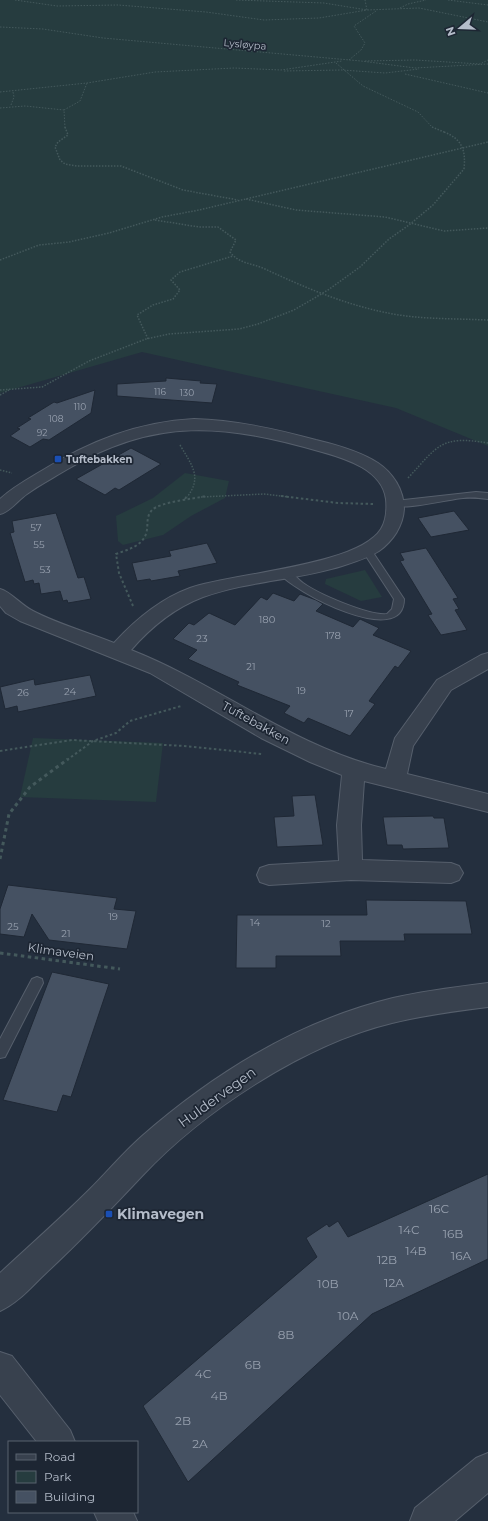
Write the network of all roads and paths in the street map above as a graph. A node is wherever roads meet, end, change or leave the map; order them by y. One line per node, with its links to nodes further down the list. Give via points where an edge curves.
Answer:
1 (15, 0): 8 (path, via 57,6 118,5 206,12 264,20 319,18)
2 (236, 0): 8 (path, via 324,3)
3 (365, 0): 8 (path)
4 (426, 0): 7 (path)
5 (448, 0): 6 (path)
6 (488, 5)
7 (398, 9): 9 (path); 10 (path, via 430,10)
8 (367, 10): 9 (path)
9 (376, 10): 15 (path, via 354,26 365,43)
10 (488, 22)
11 (0, 27): 12 (path, Lysløypa, via 44,29 130,41)
12 (331, 60): 13 (path, Lysløypa); 17 (path)
13 (345, 60): 15 (path, Lysløypa); 17 (path)
14 (488, 60): 18 (path)
15 (349, 61): 16 (path, Lysløypa)
16 (361, 61): 18 (path, via 416,60); 20 (path, Lysløypa)
17 (336, 63): 21 (path); 22 (path)
18 (480, 64): 19 (path, Lysløypa); 20 (path, Lysløypa)
19 (488, 64)
20 (423, 68): 23 (path)
21 (281, 70): 22 (path, via 294,73); 24 (path, via 234,68 155,72)
22 (346, 70): 23 (path, via 381,74); 32 (path, bridge, via 363,86 418,112 434,129 456,136)
23 (403, 73): 27 (path)
24 (87, 83): 25 (path); 30 (path, via 80,101)
25 (13, 91): 26 (path); 28 (path)
26 (0, 92)
27 (488, 93)
28 (11, 104): 29 (path); 30 (path)
29 (0, 108)
30 (64, 110): 34 (path, via 64,124 68,135 55,147 60,160 65,164 121,166 183,190)
31 (488, 142): 32 (path)
32 (464, 149): 33 (path); 36 (path, bridge, via 464,169 445,192)
33 (244, 198): 34 (path); 36 (path, via 296,210 385,217)
34 (239, 200): 35 (path)
35 (153, 220): 38 (path, via 199,227 218,227 236,240 230,252); 39 (path, via 69,242 39,245)
36 (411, 224): 37 (path, via 444,231); 40 (path, via 389,239 376,253)
37 (488, 228)
38 (233, 256): 40 (path, via 242,262 260,266); 42 (path, via 180,272 171,280 180,290 173,299 153,305 137,315)
39 (0, 260)
40 (324, 294): 41 (path, via 374,309 414,317); 42 (path, via 304,306 239,330 175,333)
41 (488, 320)
42 (148, 338): 43 (path, via 96,357 43,387)
43 (9, 389): 44 (path); 45 (path)
44 (0, 390)
45 (0, 395)
46 (147, 429): 48 (street, via 206,424 238,427 293,439 340,451 362,461 381,474); 50 (path, via 182,446 195,472 194,488); 52 (street, via 118,437 80,454 21,491)
47 (488, 443): 48 (path, via 468,438 439,445 412,475)
48 (390, 487): 51 (street)
49 (488, 496): 51 (lane, via 465,495 412,504)
50 (185, 500): 51 (path, via 206,496 264,494 338,503); 56 (path, via 153,509 147,516 146,534 138,545 116,554 119,573)
51 (395, 504): 53 (street, via 391,527 382,539)
52 (0, 509)
53 (367, 550): 54 (street, via 337,562); 54 (lane, via 399,598 398,611 392,615 378,618 355,610 302,588)
54 (283, 572): 56 (street, via 238,580 198,591 170,604)
55 (0, 595): 57 (street, Tuftebakken, via 12,608 36,620)
56 (141, 625): 57 (street)
57 (117, 652): 59 (street, Tuftebakken, via 157,668)
58 (488, 660): 64 (street, via 444,685 403,744)
59 (200, 692): 60 (path, via 186,704 130,722 116,733); 61 (street, Tuftebakken)
60 (93, 742): 61 (path, via 184,746 278,755); 62 (path, via 72,740); 66 (path, via 30,787 9,814)
61 (301, 748): 63 (street, Tuftebakken)
62 (0, 751)
63 (354, 770): 64 (street, Tuftebakken); 67 (street, via 349,825)
64 (394, 780): 65 (street, Tuftebakken)
65 (488, 803)
66 (0, 859)
67 (351, 870): 68 (street); 69 (street)
68 (451, 873)
69 (269, 875)
70 (0, 953): 71 (path, Klimaveien)
71 (120, 969)
72 (36, 984): 74 (lane)
73 (488, 995): 75 (street, Huldervegen, via 440,1000 378,1013 319,1035 263,1063 229,1086 150,1148 101,1199)
74 (0, 1052)
75 (0, 1295)
76 (0, 1368): 77 (street)
77 (57, 1441)
78 (488, 1470): 81 (street)
79 (113, 1513): 80 (street)
80 (119, 1521)
81 (428, 1521)

